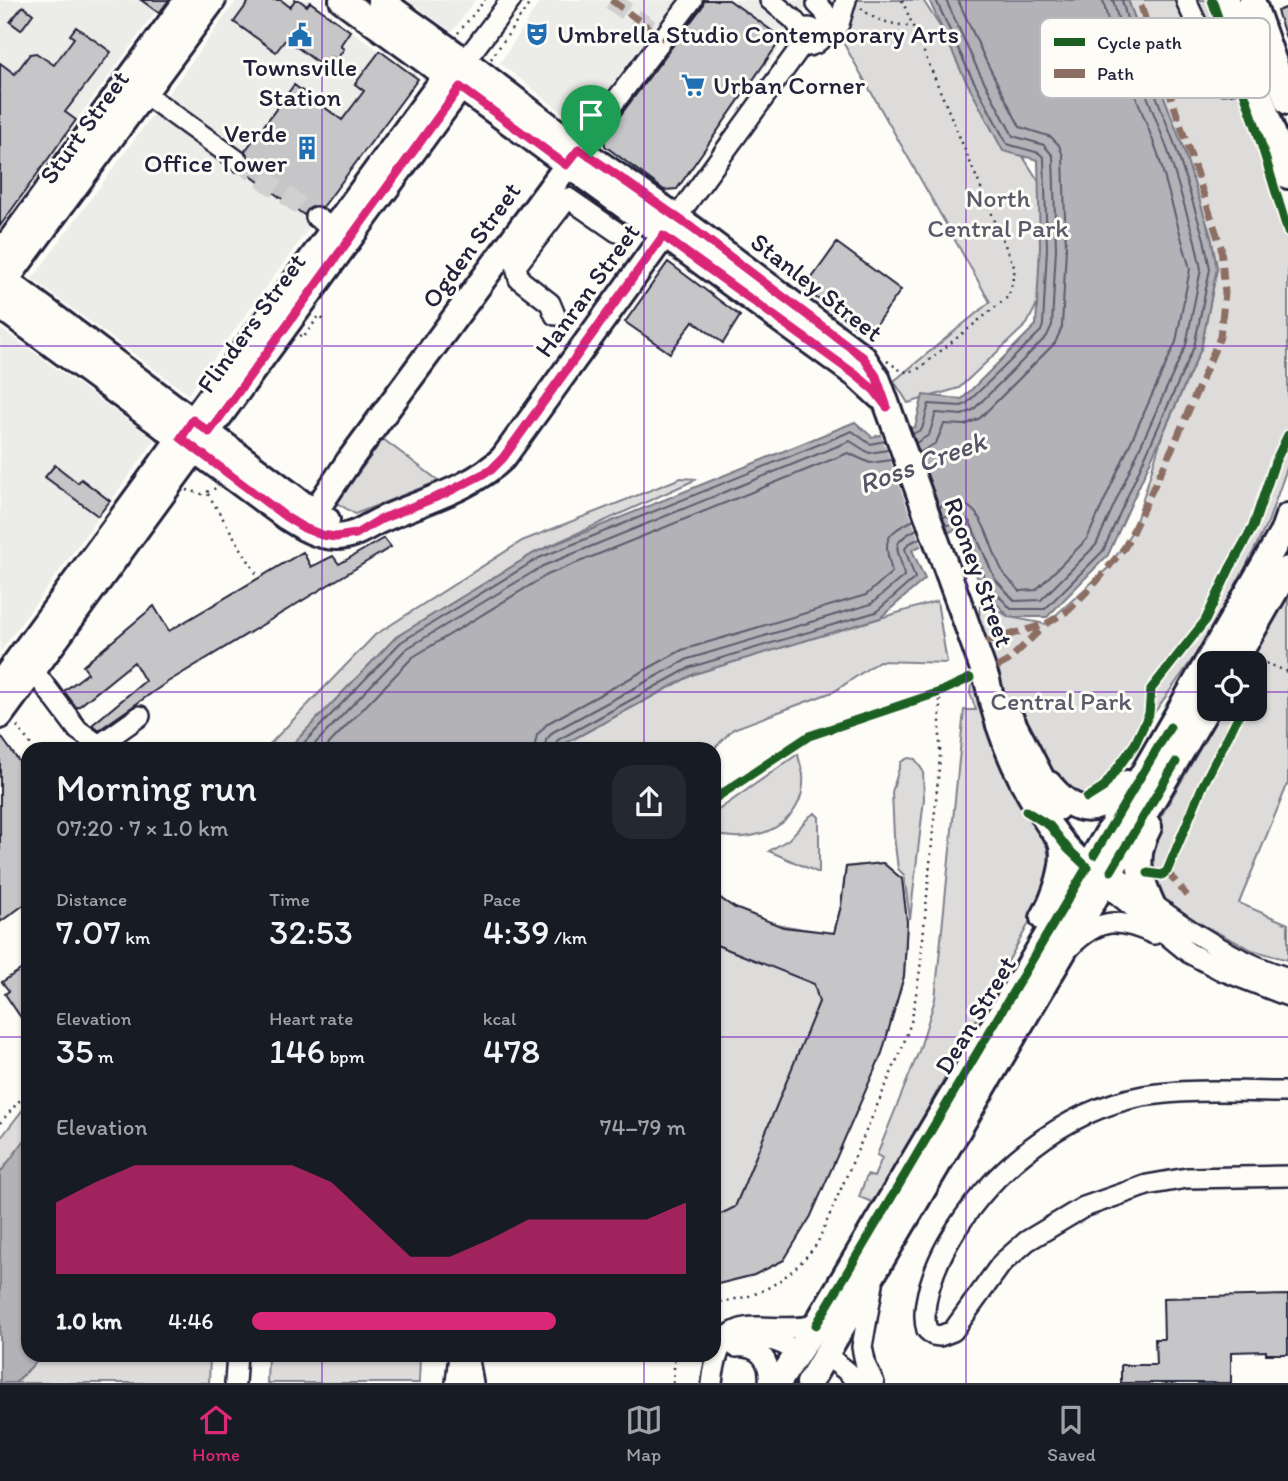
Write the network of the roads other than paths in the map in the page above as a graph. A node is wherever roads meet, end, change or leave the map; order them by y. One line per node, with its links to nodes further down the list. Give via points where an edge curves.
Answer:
1 (187, 0): 27 (main road, Sturt Street)
2 (214, 0): 18 (main road, Sturt Street)
3 (342, 0): 17 (main road, Stanley Street)
4 (380, 0): 17 (main road, Stanley Street)
5 (511, 0): 17 (street, Flinders Street)
6 (692, 0): 22 (street, Ogden Street)
7 (770, 0): 15 (street, via 793,19)
8 (1186, 0): 12 (street)
9 (1227, 0): 13 (main road)
10 (1252, 0): 14 (main road)
11 (817, 4): 15 (street)
12 (1194, 18)
13 (1233, 18)
14 (1258, 18)
15 (826, 23): 25 (street, Hanran Street)
16 (1270, 51): 20 (main road)
17 (457, 75): 22 (main road, Stanley Street); 32 (main road, Flinders Street); 32 (main road, Flinders Street, via 324,223)
18 (145, 94): 23 (street); 29 (main road, Sturt Street)
19 (1267, 98): 21 (main road)
20 (1288, 102)
21 (1280, 121): 24 (main road)
22 (573, 157): 25 (main road, Stanley Street); 34 (main road, Ogden Street)
23 (238, 161)
24 (1288, 176)
25 (670, 227): 31 (main road, Stanley Street, via 848,358); 34 (main road, Hanran Street, via 491,470 349,536 322,535)
26 (618, 232): 28 (street, via 568,198)
27 (0, 255)
28 (516, 266)
29 (2, 282): 32 (main road)
30 (0, 306): 32 (main road)
31 (887, 407): 38 (main road, Rooney Street)
32 (195, 435): 34 (main road); 37 (main road, Flinders Street); 39 (main road, Flinders Street)
33 (1288, 516): 43 (main road, Dean Street)
34 (309, 521)
35 (1288, 569): 36 (main road)
36 (1241, 651)
37 (33, 670): 41 (main road, Flinders Street); 44 (street)
38 (987, 680): 47 (main road, Rooney Street); 48 (main road, Rooney Street, via 1010,756)
39 (0, 684)
40 (140, 716): 45 (street)
41 (8, 721)
42 (1200, 721): 46 (main road, Dean Street)
43 (1170, 727): 47 (main road, via 1118,794 1095,809 1069,803); 49 (main road, Dean Street)
44 (90, 742)
45 (98, 742)
46 (1176, 762): 49 (main road, Dean Street); 50 (main road, via 1138,853)
47 (1034, 764): 49 (main road, Rooney Street)
48 (1060, 840): 49 (main road, Rooney Street); 54 (main road, via 1064,856 1059,875)
49 (1099, 869): 50 (street, Rooney Street); 51 (street, Rooney Street); 52 (main road, Dean Street); 54 (main road, Dean Street)
50 (1152, 905): 53 (street, Rooney Street)
51 (1180, 947): 52 (street, via 1132,924 1111,922 1079,938); 53 (street, Rooney Street, via 1221,970)
52 (1056, 964): 57 (main road, Dean Street)
53 (1282, 985)
54 (1007, 1003): 60 (main road, Dean Street)
55 (1288, 1092): 56 (street, via 1142,1096 1086,1115 1051,1135 999,1175 957,1227 929,1291 924,1316 927,1330 940,1336 953,1331 1002,1263 1027,1241 1084,1207 1147,1185 1187,1178)
56 (1288, 1176)
57 (878, 1262): 60 (main road, Dean Street); 66 (street, via 862,1340)
58 (721, 1349): 60 (street, via 734,1332 763,1325 797,1329)
59 (721, 1349): 60 (street, via 735,1338 750,1336)
60 (809, 1349): 66 (street, via 845,1352); 72 (main road, Dean Street)
61 (721, 1350): 71 (street, via 755,1349 766,1360)
62 (236, 1362): 67 (street)
63 (458, 1362): 68 (street)
64 (469, 1362): 69 (street)
65 (717, 1362): 70 (street)
66 (866, 1377)
67 (235, 1383)
68 (456, 1383)
69 (473, 1383)
70 (712, 1383)
71 (769, 1383)
72 (809, 1383)

